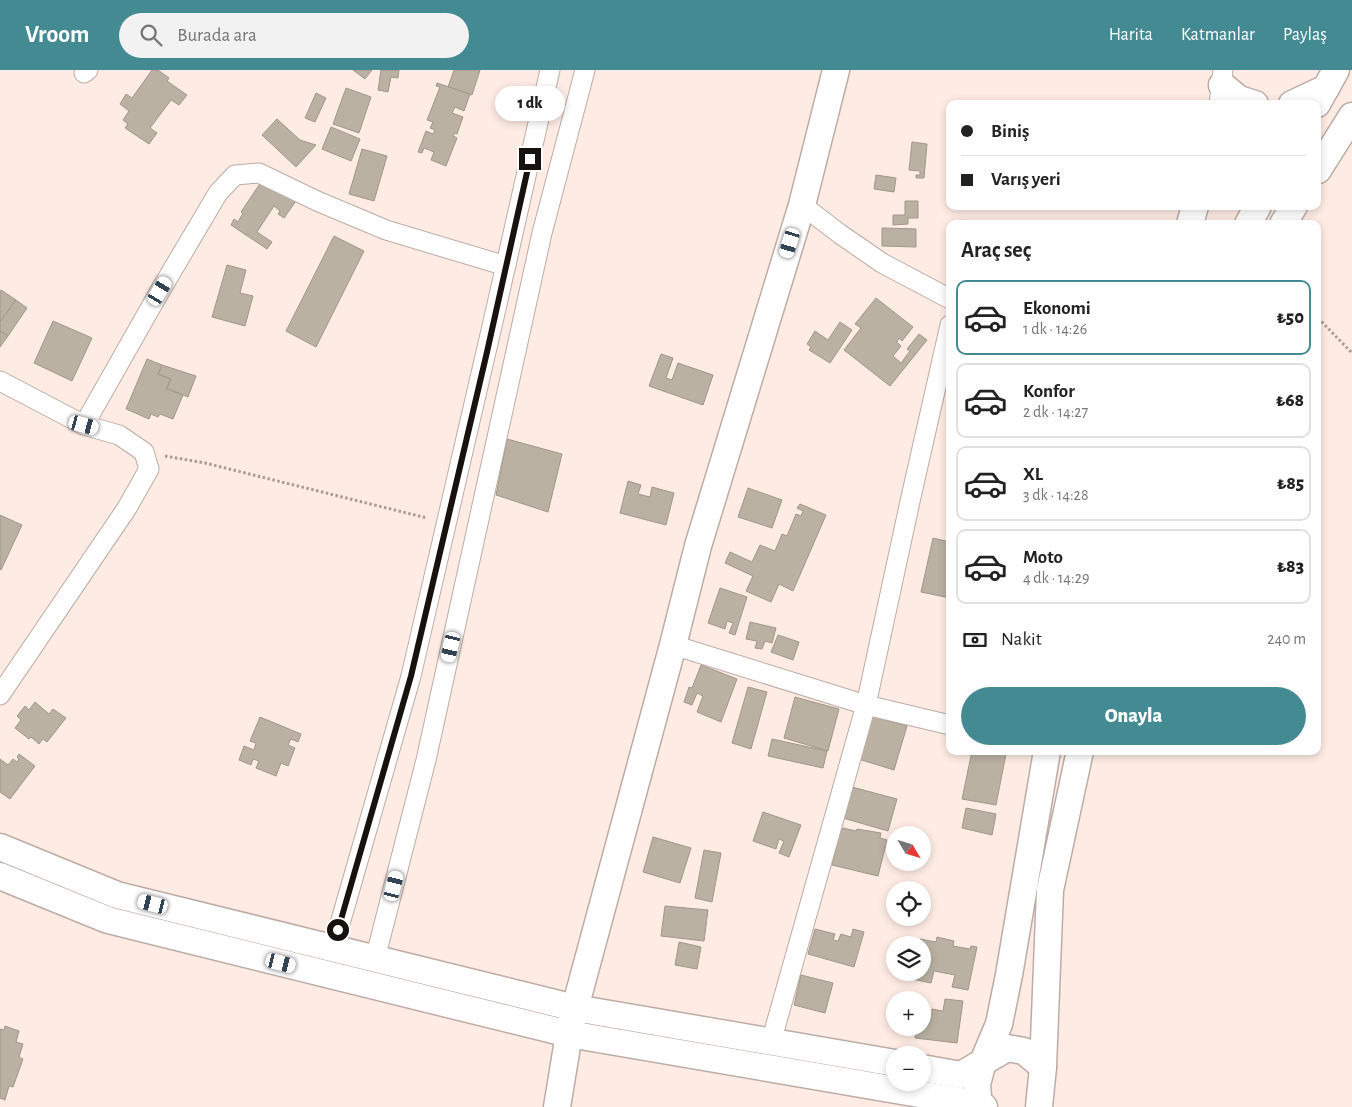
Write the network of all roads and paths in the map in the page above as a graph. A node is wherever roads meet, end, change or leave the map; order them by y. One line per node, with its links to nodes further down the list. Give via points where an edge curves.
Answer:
1 (550, 70): 11 (street)
2 (585, 70): 29 (street, via 542,233 426,760)
3 (836, 70): 10 (street)
4 (1222, 86): 6 (street)
5 (1326, 87): 7 (street)
6 (1241, 100)
7 (1300, 100)
8 (1352, 116): 9 (street)
9 (1321, 165)
10 (802, 205): 12 (street, via 882,263); 20 (street, via 698,546)
11 (506, 266): 17 (street, via 386,230 259,173 235,175 218,193); 19 (street)
12 (946, 297)
13 (1321, 321): 15 (path)
14 (946, 343): 22 (street)
15 (1352, 352)
16 (0, 381): 17 (street)
17 (84, 425): 18 (street, via 119,435)
18 (144, 452): 19 (path, via 204,463); 21 (street, via 149,469 127,508)
19 (447, 523): 28 (street, via 411,676)
20 (673, 645): 22 (street); 30 (street)
21 (0, 695)
22 (866, 705): 23 (street); 32 (street)
23 (946, 724)
24 (1045, 755): 34 (street, via 1009,975 1001,1014)
25 (1079, 755): 35 (street, via 1050,890)
26 (0, 847): 28 (street, via 117,895)
27 (0, 876): 31 (street, via 108,920)
28 (333, 948): 29 (street)
29 (375, 959): 30 (street)
30 (575, 1008): 31 (street); 32 (street)
31 (569, 1034): 37 (street); 38 (street)
32 (770, 1042): 33 (street)
33 (886, 1061)
34 (983, 1062): 35 (street, via 1007,1048 1024,1051); 36 (street, via 961,1074); 37 (street, via 977,1084)
35 (1043, 1067): 39 (street)
36 (931, 1069)
37 (980, 1106)
38 (557, 1107)
39 (1039, 1107)

